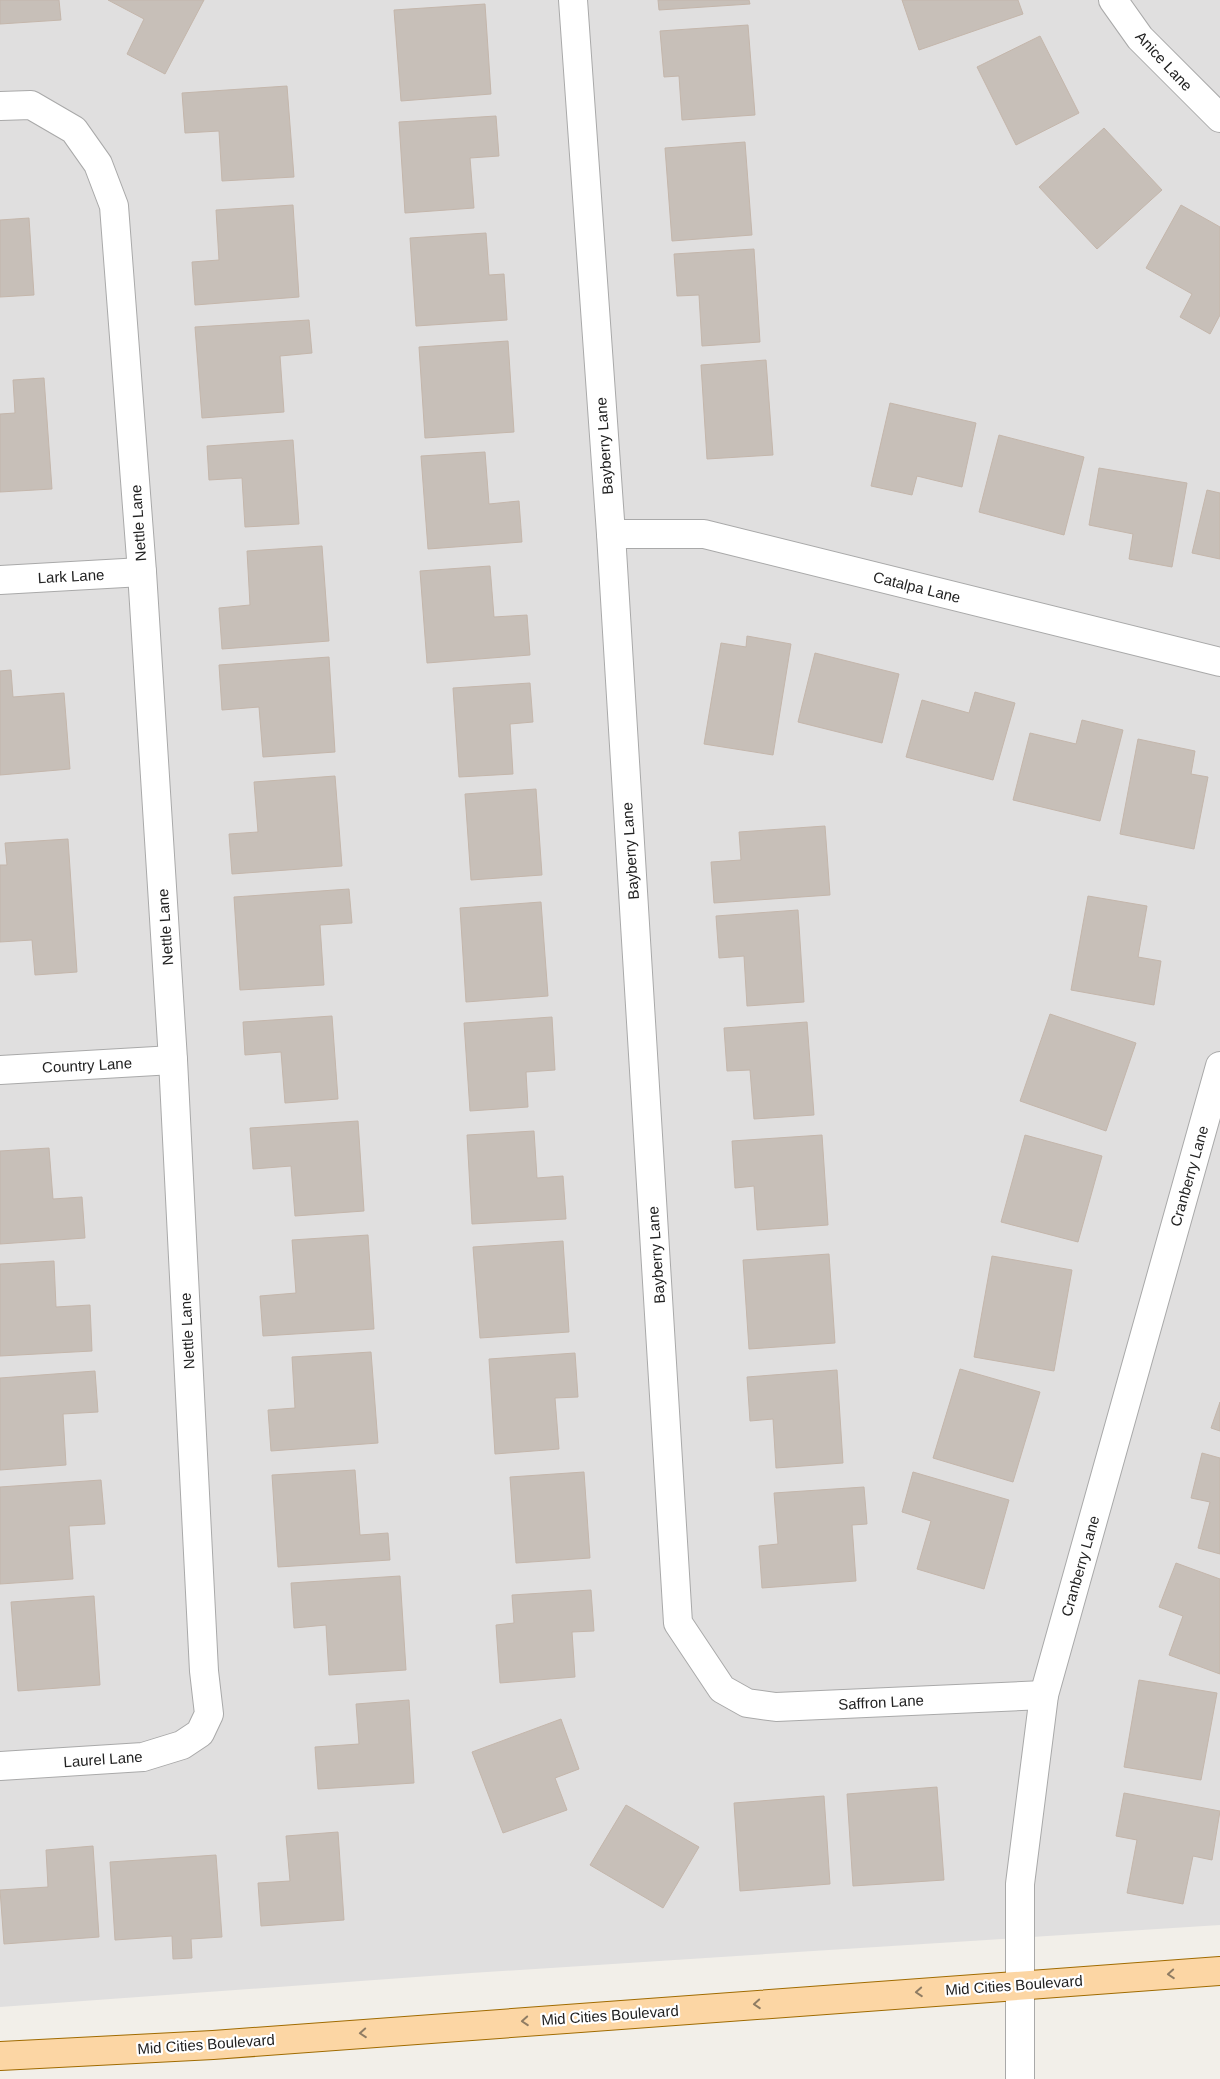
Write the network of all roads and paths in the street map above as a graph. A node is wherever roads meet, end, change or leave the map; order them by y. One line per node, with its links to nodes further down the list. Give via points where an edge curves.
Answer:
1 (573, 0): 5 (street, Bayberry Lane)
2 (1113, 0): 4 (street, Anice Lane, via 1140,38)
3 (0, 106): 6 (street, Nettle Lane, via 31,104 74,130 98,164 114,206)
4 (1220, 118)
5 (611, 534): 8 (street, Catalpa Lane, via 704,534); 12 (street, Bayberry Lane, via 678,1623)
6 (142, 572): 7 (street, Lark Lane); 9 (street, Nettle Lane)
7 (0, 580)
8 (1220, 662)
9 (173, 1060): 11 (street, Country Lane); 14 (street, Nettle Lane, via 208,1714)
10 (1220, 1066): 13 (street, Cranberry Lane)
11 (0, 1070)
12 (722, 1689): 13 (street, Saffron Lane, via 747,1703 776,1707)
13 (1044, 1695): 17 (street, Cranberry Lane, via 1020,1884)
14 (200, 1733): 15 (street, Laurel Lane, via 182,1745 143,1758)
15 (0, 1766)
16 (1220, 1971): 17 (main road, Mid Cities Boulevard, one-way to 17)
17 (1020, 1984): 18 (main road, Mid Cities Boulevard, one-way to 18, via 214,2044); 19 (street, Cranberry Lane)
18 (0, 2056)
19 (1020, 2079)

